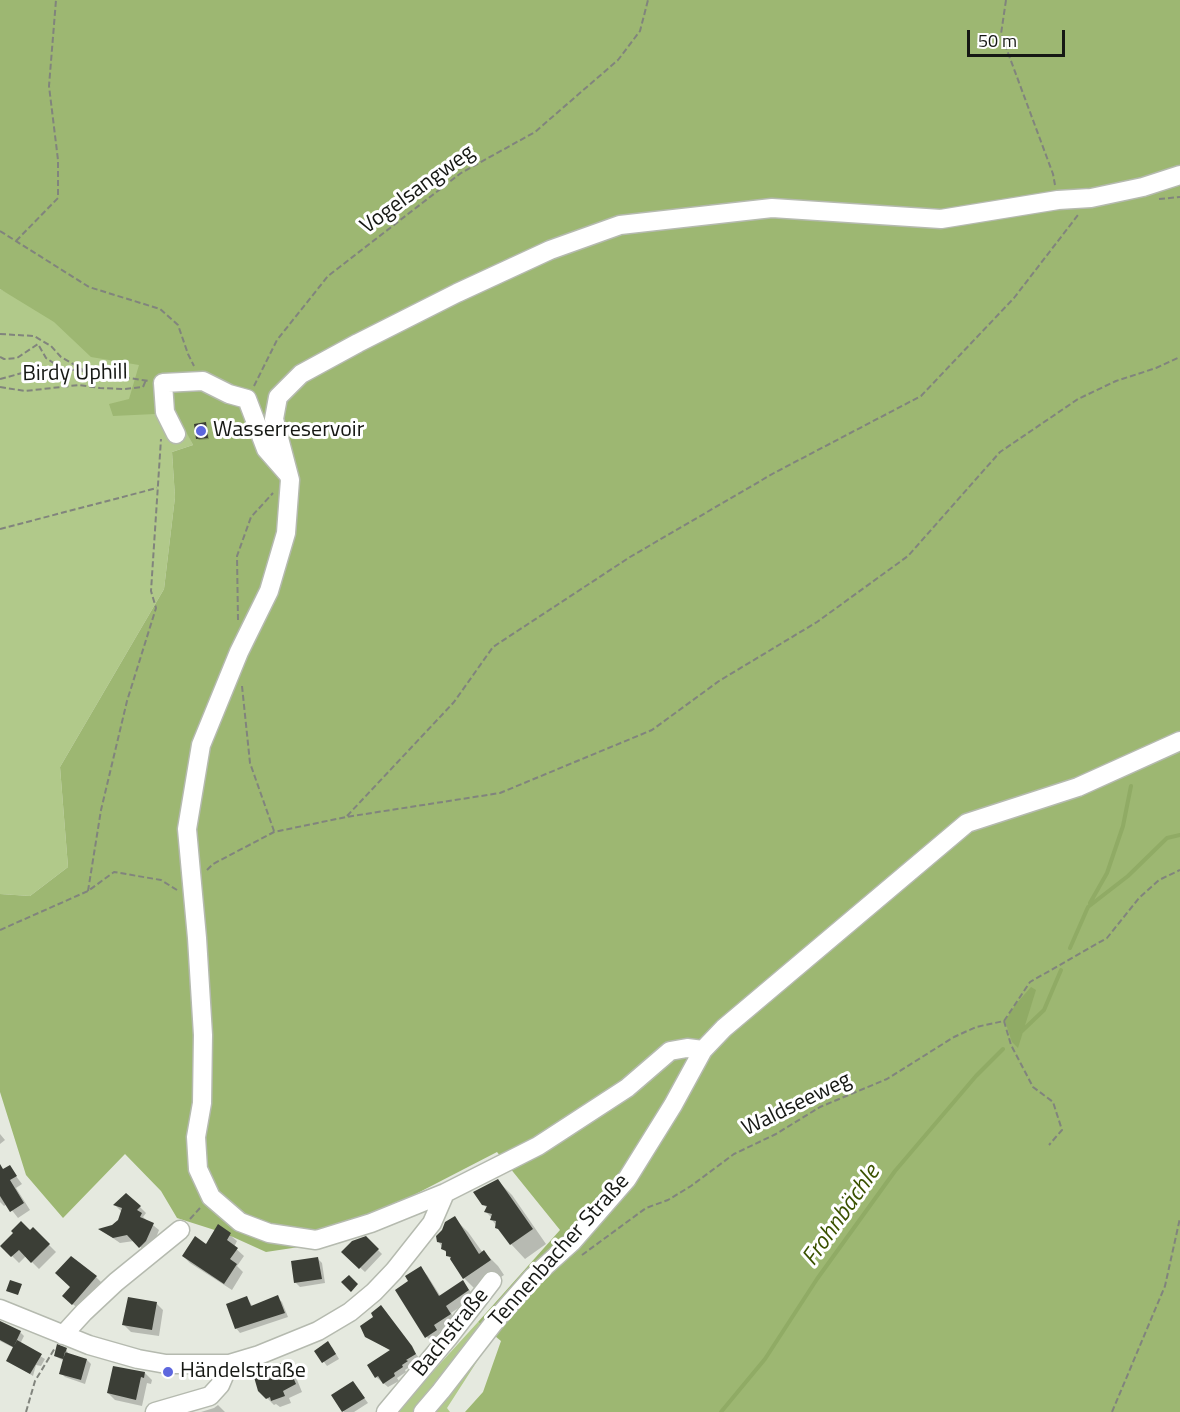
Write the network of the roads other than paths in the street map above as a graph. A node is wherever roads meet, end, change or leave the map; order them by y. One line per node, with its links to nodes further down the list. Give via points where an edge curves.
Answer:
1 (1180, 175): 3 (street, via 1091,198 941,219 772,208 620,225 560,246 457,293 301,374 278,397 274,419)
2 (168, 437): 3 (street, via 164,383 203,381 248,399 266,449)
3 (288, 475): 6 (street, via 286,533 269,591 201,745 187,830 203,1058 196,1137 198,1168 211,1197 240,1222 269,1233 316,1240)
4 (1180, 741): 5 (street, Tennenbacher Straße, via 1078,787 967,823)
5 (703, 1050): 6 (street, via 670,1051 627,1088 538,1146); 14 (street, Tennenbacher Straße, via 627,1179 572,1242 533,1277)
6 (445, 1193): 11 (street, via 432,1223 394,1271 350,1312 318,1331)
7 (180, 1230): 10 (street, via 116,1282)
8 (492, 1281): 13 (street, Bachstraße)
9 (0, 1309): 10 (street)
10 (63, 1335): 11 (street, via 147,1361)
11 (229, 1364): 12 (street, via 210,1396)
12 (155, 1412)
13 (386, 1412)
14 (423, 1412)

